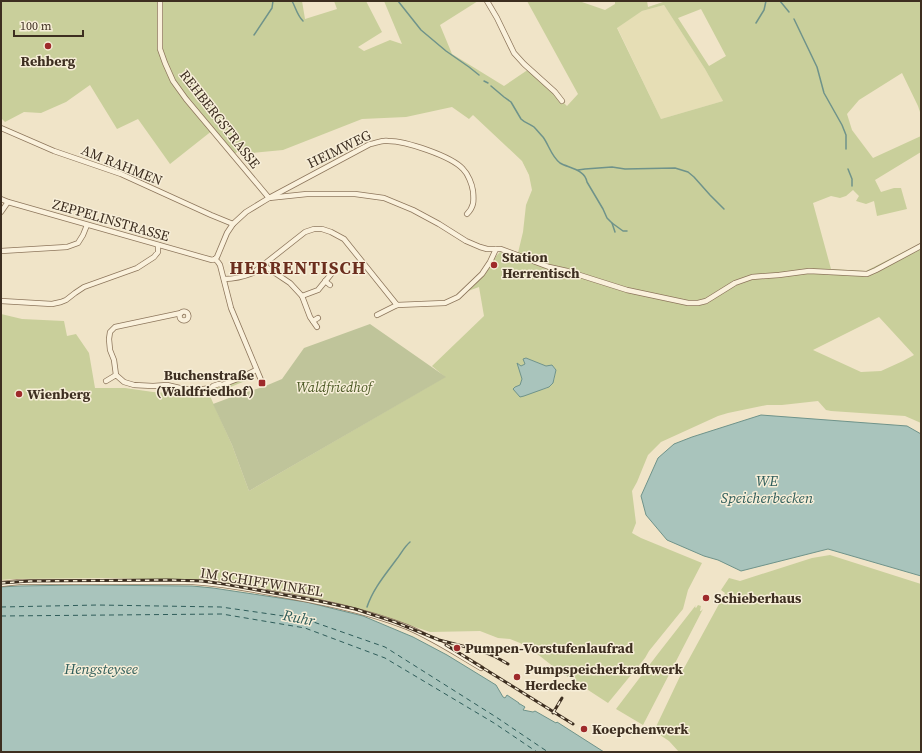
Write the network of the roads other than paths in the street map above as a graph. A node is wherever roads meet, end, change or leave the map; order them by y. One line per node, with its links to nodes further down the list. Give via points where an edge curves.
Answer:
1 (160, 1): 5 (street, REHBERGSTRASSE, via 160,49 173,80)
2 (487, 1): 3 (street, via 514,53)
3 (562, 101)
4 (1, 128): 10 (street, AM RAHMEN, via 121,174)
5 (269, 198): 9 (street, HEIMWEG, via 370,144 389,140 424,149 463,169 474,194 472,209); 10 (street, HEIMWEG, via 246,212); 14 (street, via 328,193 384,198 413,210 466,241 487,249)
6 (1, 199): 7 (street, ZEPPELINSTRASSE)
7 (8, 202): 8 (street); 11 (street, ZEPPELINSTRASSE)
8 (1, 212)
9 (467, 214)
10 (233, 224): 16 (street, HEIMWEG)
11 (87, 225): 12 (street, ZEPPELINSTRASSE); 15 (street, via 78,243 67,247)
12 (158, 245): 16 (street, ZEPPELINSTRASSE); 23 (street, via 158,252 154,257 137,268 90,284 61,302 52,304)
13 (921, 246): 14 (street, via 866,274 810,271 752,277 698,303 627,290)
14 (496, 249): 24 (street, via 482,274 458,297 445,303)
15 (1, 251)
16 (215, 259): 19 (street, via 220,265)
17 (263, 265): 19 (street, via 245,276); 22 (street, via 290,283); 24 (street, via 305,232 322,229 344,239)
18 (332, 274): 20 (street)
19 (224, 279): 30 (street, via 231,308)
20 (325, 281): 21 (street); 22 (street, via 318,290)
21 (330, 285)
22 (302, 296): 28 (street)
23 (1, 301)
24 (397, 305): 26 (street)
25 (181, 313): 31 (street, via 116,327 110,332 110,350)
26 (377, 315)
27 (318, 318): 28 (street)
28 (313, 322): 29 (street)
29 (317, 327)
30 (256, 370): 31 (street, via 222,385 196,390 167,385 134,385 124,382); 32 (street)
31 (116, 375): 33 (street)
32 (261, 380)
33 (106, 381)
34 (1, 584): 35 (street, IM SCHIFFWINKEL, via 216,583 359,611 437,641)
35 (482, 668)

